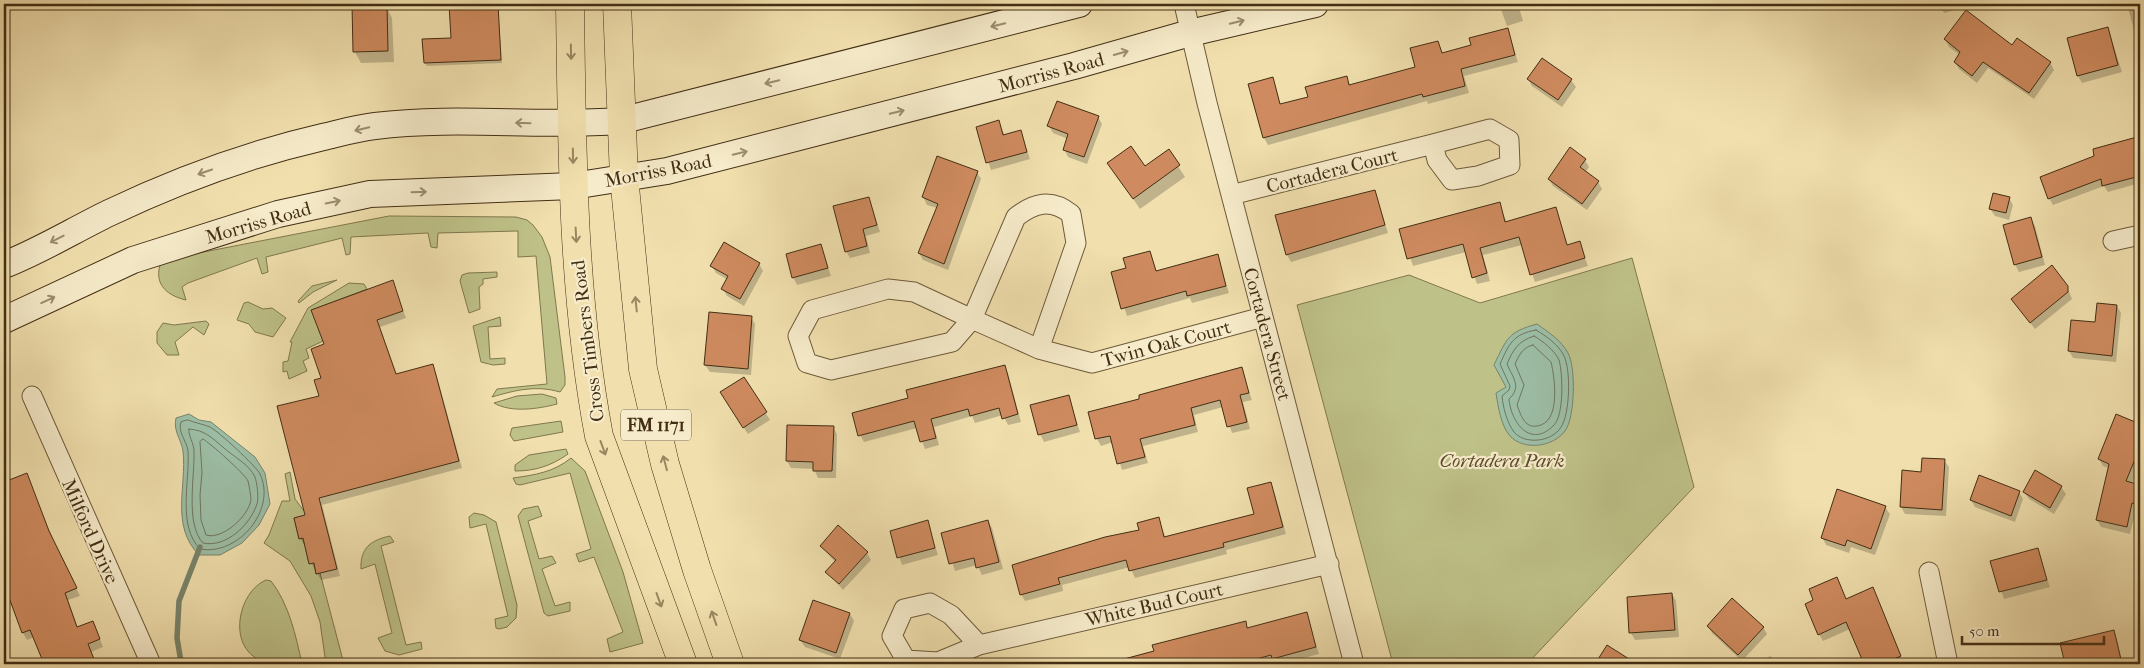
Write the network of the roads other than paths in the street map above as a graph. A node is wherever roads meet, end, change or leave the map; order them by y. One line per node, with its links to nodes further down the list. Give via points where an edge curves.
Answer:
1 (570, 4): 8 (main road, Cross Timbers Road / FM 1171, one-way to 8)
2 (617, 4): 7 (main road, FM 1171)
3 (1079, 4): 7 (main road, one-way to 7)
4 (1184, 4): 6 (street, Cortadera Street)
5 (1316, 4): 6 (main road, Morriss Road, one-way to 5)
6 (1190, 34): 10 (main road, Morriss Road, one-way to 6, via 667,171); 12 (street, Cortadera Street)
7 (620, 121): 8 (main road); 10 (main road, FM 1171)
8 (572, 125): 11 (main road, Cross Timbers Road / FM 1171, one-way to 11); 15 (main road, one-way to 15, via 441,121 373,126 288,145 183,180)
9 (1433, 144): 12 (street, Cortadera Court)
10 (624, 178): 11 (main road, Morriss Road); 26 (main road, FM 1171, one-way to 10, via 665,464 643,368)
11 (573, 186): 18 (main road, Morriss Road, one-way to 11, via 133,260 278,214 370,194); 25 (main road, Cross Timbers Road / FM 1171, one-way to 25, via 579,294 599,436)
12 (1231, 195): 16 (street, Cortadera Street)
13 (2140, 235): 14 (street)
14 (2113, 241)
15 (4, 265)
16 (1263, 317): 19 (street, Twin Oak Court, via 1092,363); 21 (street, Cortadera Street)
17 (972, 319): 17 (street, Twin Oak Court, via 914,292 888,289 812,310 798,336 807,364 831,370 952,342); 19 (street, Twin Oak Court); 19 (street, Twin Oak Court, via 1016,218 1028,208 1044,202 1065,208 1071,214 1076,243)
18 (4, 320)
19 (1039, 349)
20 (32, 396): 24 (street, Milford Drive)
21 (1329, 564): 23 (street, White Bud Court); 27 (street, Cortadera Street)
22 (1929, 572): 28 (street)
23 (979, 645)
24 (151, 664)
25 (683, 664)
26 (730, 664)
27 (1354, 664)
28 (1948, 664)

